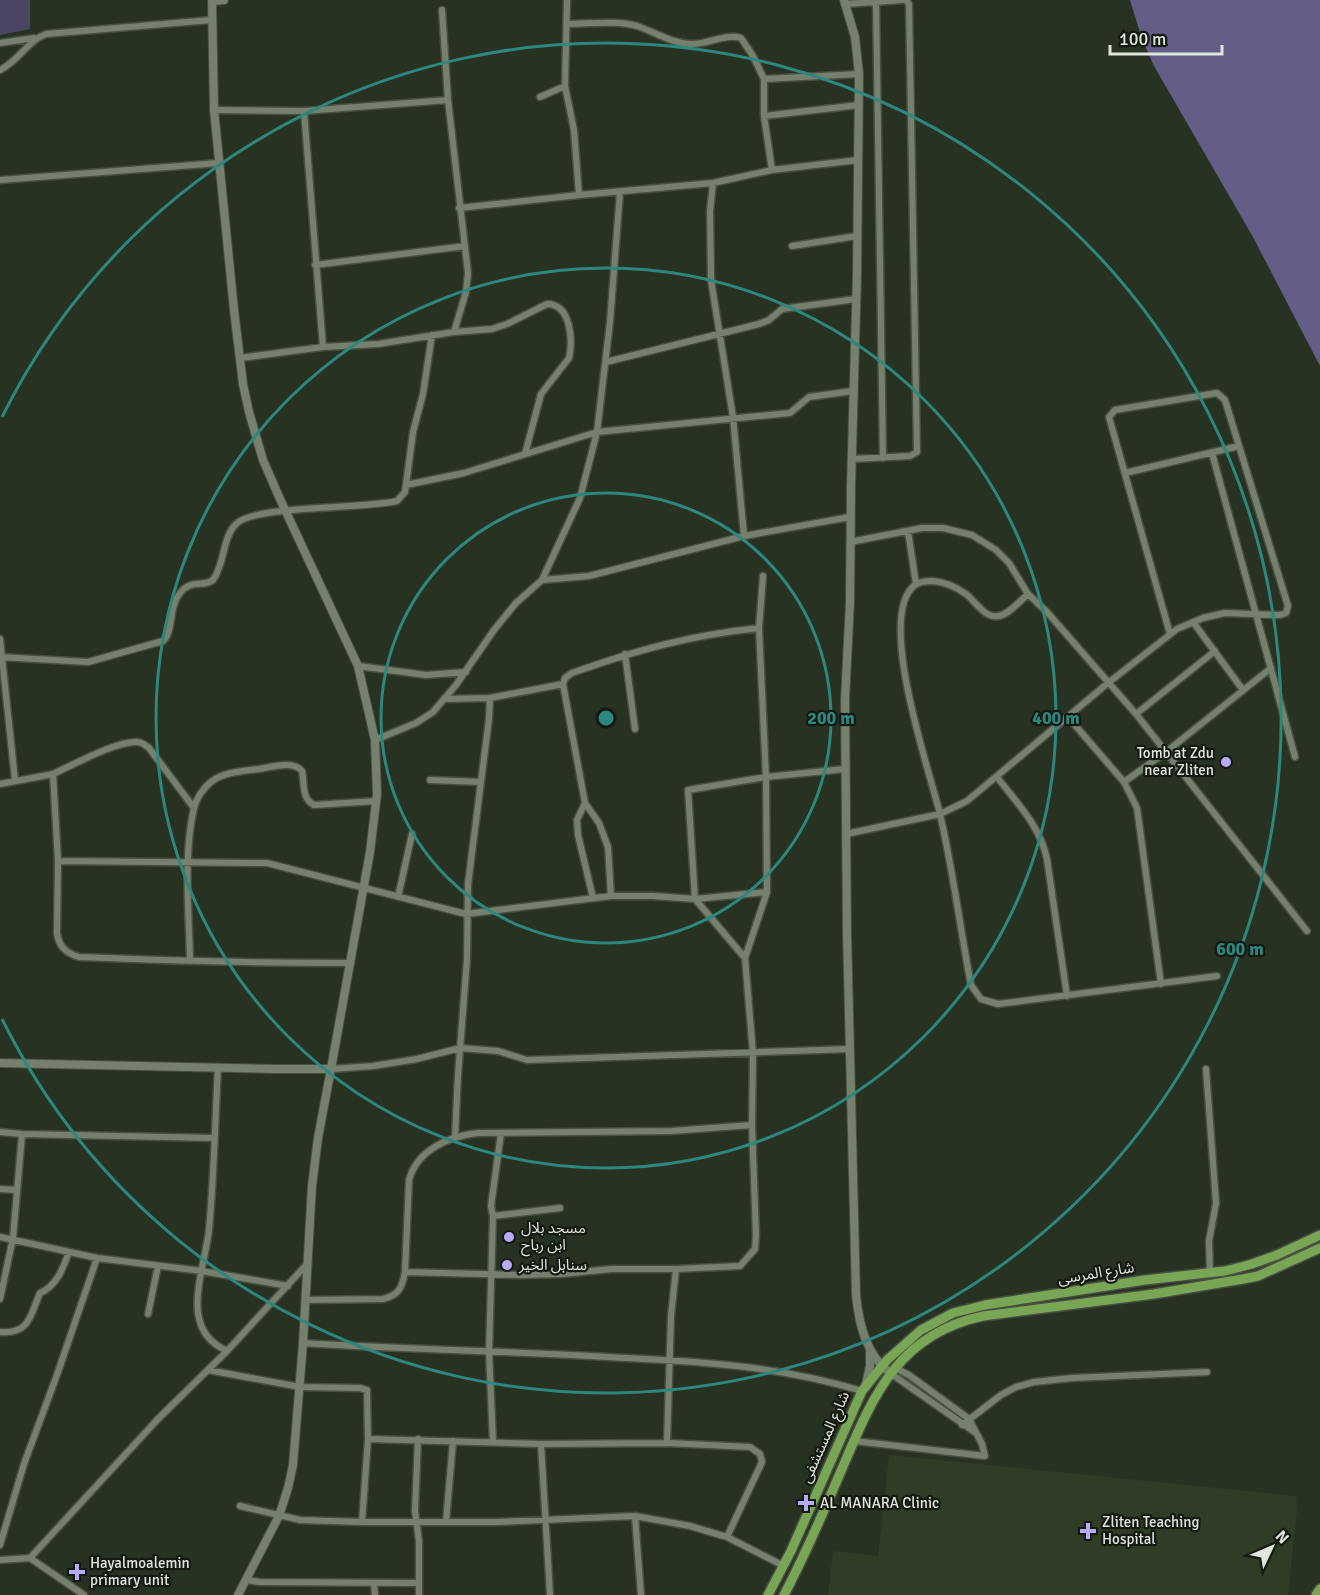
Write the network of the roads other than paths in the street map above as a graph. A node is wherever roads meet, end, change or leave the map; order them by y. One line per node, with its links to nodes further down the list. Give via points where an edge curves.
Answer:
1 (224, 0): 4 (street)
2 (567, 0): 9 (street)
3 (904, 0): 6 (street); 47 (street, via 909,4 917,452)
4 (212, 1): 8 (street)
5 (845, 2): 6 (street); 13 (street, via 855,37)
6 (876, 2): 47 (street)
7 (442, 10): 17 (street)
8 (211, 20): 10 (street); 19 (street)
9 (567, 24): 14 (street, via 629,25 688,44 738,36 747,45); 15 (street)
10 (38, 37): 11 (street); 12 (street)
11 (0, 43)
12 (0, 70)
13 (859, 74): 14 (street); 18 (street)
14 (764, 79): 21 (street)
15 (565, 86): 16 (street); 28 (street, via 574,130)
16 (540, 97)
17 (448, 100): 20 (street); 29 (street)
18 (858, 105): 21 (street); 22 (street)
19 (214, 110): 20 (street); 23 (street)
20 (304, 111): 33 (street)
21 (764, 116): 24 (street)
22 (858, 160): 24 (street); 30 (street)
23 (219, 163): 25 (street); 39 (street)
24 (772, 170): 26 (street)
25 (0, 180)
26 (713, 183): 27 (street); 37 (street, via 709,244)
27 (620, 192): 28 (street); 40 (street)
28 (579, 195): 29 (street)
29 (459, 208): 31 (street)
30 (857, 236): 32 (street); 34 (street)
31 (465, 246): 33 (street); 35 (street, via 466,292)
32 (792, 246)
33 (315, 265): 38 (street)
34 (856, 299): 37 (street, via 782,309 764,322); 41 (street)
35 (454, 332): 36 (street); 46 (street, via 492,329 547,304 565,313 570,358 541,394)
36 (432, 335): 38 (street, via 378,344); 50 (street)
37 (720, 335): 40 (street); 42 (street)
38 (322, 347): 39 (street)
39 (240, 358): 51 (street, via 255,436)
40 (606, 362): 43 (street)
41 (853, 391): 42 (street, via 809,397 790,412); 48 (street)
42 (733, 417): 43 (street); 54 (street)
43 (597, 432): 46 (street); 57 (street, via 580,498)
44 (1239, 446): 45 (street); 49 (street, via 1225,400 1217,393 1114,410 1109,419); 60 (street, via 1288,606 1286,613 1280,615)
45 (1212, 453): 49 (street); 60 (street)
46 (525, 454): 50 (street)
47 (883, 458): 48 (street)
48 (852, 459): 52 (street)
49 (1125, 473): 63 (street)
50 (406, 486): 51 (street, via 392,502)
51 (286, 510): 67 (street, via 237,523 216,577 209,583 193,583 180,594 172,607 168,634 163,641 88,662); 68 (street)
52 (850, 517): 54 (street); 55 (street)
53 (908, 531): 55 (street); 58 (street); 59 (street, via 943,528 981,539 1003,556)
54 (744, 536): 57 (street, via 589,576)
55 (850, 542): 82 (street)
56 (763, 576): 62 (street)
57 (542, 580): 70 (street, via 516,603)
58 (916, 584): 59 (street, via 941,582 966,594 994,617 1003,615); 94 (street, via 902,608 906,688)
59 (1028, 594): 71 (street)
60 (1256, 613): 61 (street, via 1226,613); 69 (street)
61 (1193, 622): 63 (street); 65 (street)
62 (759, 628): 66 (street, via 694,636); 84 (street)
63 (1170, 634): 71 (street)
64 (0, 639): 67 (street)
65 (1215, 651): 73 (street); 76 (street)
66 (625, 654): 72 (street, via 572,673); 78 (street)
67 (1, 657): 86 (street)
68 (358, 666): 70 (street, via 426,675); 79 (street)
69 (1271, 668): 73 (street); 81 (street)
70 (466, 672): 75 (street)
71 (1108, 683): 76 (street); 77 (street)
72 (563, 684): 74 (street); 92 (street)
73 (1243, 690): 80 (street)
74 (490, 698): 75 (street); 88 (street)
75 (444, 699): 79 (street, via 416,723)
76 (1136, 714): 80 (street)
77 (1068, 717): 85 (street); 89 (street)
78 (635, 729)
79 (375, 740): 91 (street)
80 (1166, 752): 89 (street); 106 (street)
81 (1295, 756)
82 (845, 769): 84 (street); 96 (street)
83 (53, 774): 86 (street); 93 (street, via 112,748 140,741); 97 (street)
84 (766, 777): 100 (street); 104 (street, via 688,790)
85 (997, 777): 94 (street, via 967,801); 112 (street, via 1030,819 1043,843)
86 (15, 780): 90 (street)
87 (430, 780): 88 (street)
88 (481, 782): 105 (street)
89 (1124, 782): 111 (street, via 1139,817)
90 (0, 784)
91 (376, 801): 93 (street, via 314,805 305,795 302,771 293,765 218,777 198,796); 99 (street)
92 (585, 803): 101 (street, via 603,831); 103 (street, via 577,820 578,835)
93 (194, 808): 98 (street)
94 (940, 814): 96 (street); 112 (street, via 975,993 998,1004)
95 (412, 834): 102 (street)
96 (846, 834): 114 (street)
97 (58, 861): 98 (street); 108 (street, via 58,942 69,954)
98 (189, 863): 99 (street, via 267,863); 108 (street)
99 (364, 888): 102 (street); 109 (street)
100 (767, 892): 104 (street); 107 (street)
101 (611, 896): 103 (street); 104 (street)
102 (398, 897): 105 (street)
103 (593, 898): 105 (street)
104 (695, 899): 107 (street)
105 (466, 914): 113 (street)
106 (1307, 931)
107 (745, 958): 115 (street)
108 (190, 960): 109 (street)
109 (351, 963): 118 (street)
110 (1217, 976): 111 (street)
111 (1161, 984): 112 (street)
112 (1067, 996)
113 (460, 1048): 115 (street, via 526,1060); 118 (street, via 417,1059); 124 (street)
114 (850, 1050): 115 (street); 150 (street, via 856,1296)
115 (753, 1054): 120 (street)
116 (0, 1063): 117 (street)
117 (218, 1068): 118 (street); 125 (street)
118 (331, 1069): 136 (street, via 318,1138)
119 (1206, 1069): 141 (street, via 1216,1203 1209,1241)
120 (752, 1125): 122 (street, via 671,1131); 138 (street, via 754,1249 740,1266)
121 (0, 1132): 123 (street)
122 (501, 1133): 124 (street); 129 (street)
123 (22, 1134): 125 (street); 127 (street)
124 (455, 1137): 140 (street, via 427,1153 412,1171)
125 (214, 1138): 139 (street)
126 (0, 1189): 127 (street)
127 (16, 1190): 132 (street)
128 (560, 1208): 129 (street)
129 (493, 1216): 142 (street)
130 (1320, 1234): 141 (main road, شارع المرسى, via 1252,1264)
131 (0, 1237): 132 (street)
132 (13, 1238): 134 (street); 144 (street)
133 (1320, 1248): 156 (main road, شارع المرسى, via 1258,1276 970,1319 928,1337)
134 (69, 1252): 135 (street); 148 (street, via 54,1285 40,1293 26,1325 19,1332)
135 (97, 1258): 137 (street); 178 (street, via 24,1464)
136 (308, 1263): 143 (street); 146 (street)
137 (158, 1266): 139 (street); 147 (street)
138 (676, 1269): 142 (street); 153 (street)
139 (202, 1271): 143 (street); 151 (street, via 198,1312 203,1333)
140 (405, 1272): 142 (street); 146 (street, via 402,1288 392,1297)
141 (1210, 1272): 154 (main road, شارع المرسى, via 953,1313 921,1330)
142 (491, 1275): 152 (street)
143 (288, 1286): 151 (street)
144 (1, 1290): 145 (street)
145 (0, 1299)
146 (306, 1300): 149 (street)
147 (148, 1314)
148 (0, 1332)
149 (303, 1343): 152 (street); 158 (street)
150 (870, 1350): 154 (street); 159 (street)
151 (227, 1351): 155 (street)
152 (489, 1352): 153 (street); 167 (street)
153 (669, 1360): 159 (street, via 762,1368); 168 (street)
154 (884, 1364): 156 (street); 159 (main road, شارع المستشفى)
155 (208, 1370): 158 (street); 179 (street)
156 (892, 1370): 160 (street, via 909,1375); 161 (street); 166 (main road, شارع المستشفى, via 875,1394)
157 (1207, 1372): 160 (street, via 1034,1382 1010,1390)
158 (300, 1387): 163 (street, via 364,1388 368,1394); 171 (street, via 296,1446)
159 (863, 1388): 181 (main road, شارع المستشفى)
160 (969, 1419): 161 (street); 162 (street)
161 (962, 1425): 162 (street)
162 (977, 1434): 166 (street, via 986,1456)
163 (369, 1439): 164 (street); 174 (street)
164 (418, 1439): 165 (street); 175 (street)
165 (453, 1441): 167 (street); 176 (street)
166 (854, 1442): 193 (main road, شارع المستشفى)
167 (493, 1443): 169 (street)
168 (666, 1443): 169 (street); 177 (street, via 750,1447 760,1454 762,1462)
169 (541, 1444): 173 (street)
170 (240, 1506): 171 (street)
171 (279, 1516): 174 (street); 182 (street)
172 (635, 1516): 173 (street); 177 (street); 191 (street)
173 (546, 1520): 176 (street); 190 (street)
174 (362, 1522): 175 (street)
175 (417, 1522): 176 (street); 183 (street)
176 (446, 1522)
177 (728, 1537): 181 (street)
178 (0, 1545)
179 (30, 1558): 180 (street); 186 (street)
180 (0, 1560)
181 (784, 1566): 192 (main road, شارع المستشفى)
182 (246, 1580): 184 (street); 187 (street)
183 (419, 1583): 184 (street); 189 (street)
184 (374, 1584): 188 (street)
185 (1320, 1589): 194 (main road)
186 (84, 1595)
187 (238, 1595)
188 (375, 1595)
189 (419, 1595)
190 (550, 1595)
191 (641, 1595)
192 (768, 1595)
193 (784, 1595)
194 (1316, 1595)

